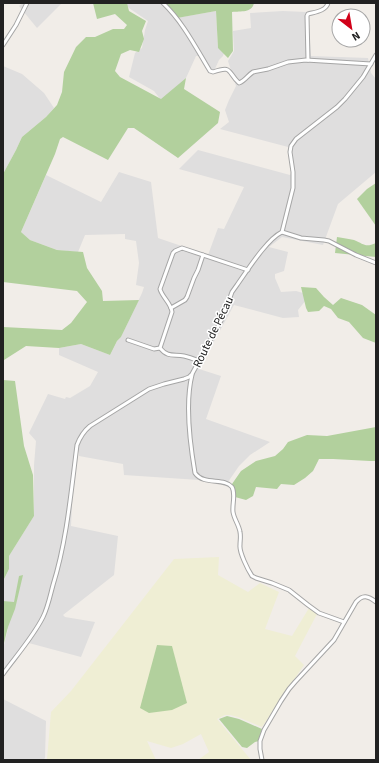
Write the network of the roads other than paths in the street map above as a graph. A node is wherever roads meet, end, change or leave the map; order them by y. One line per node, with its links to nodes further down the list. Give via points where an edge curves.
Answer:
1 (27, 3): 4 (street)
2 (163, 3): 6 (street, via 174,14 210,71 228,70 239,83 253,72 288,62)
3 (328, 3): 6 (street, via 325,9 307,16)
4 (3, 45)
5 (376, 56): 7 (street)
6 (308, 60): 7 (street)
7 (371, 64): 8 (street, via 345,99 291,145 293,188)
8 (282, 232): 10 (street, via 301,238 329,241); 11 (street, Route de Pécau, via 268,243)
9 (203, 255): 11 (street); 12 (street, via 188,296); 12 (street, via 182,248 173,253 160,289)
10 (376, 262)
11 (248, 270): 15 (street, Route de Pécau, via 232,292 223,317)
12 (171, 308): 14 (street)
13 (128, 340): 14 (street, via 154,349)
14 (160, 348): 15 (street, via 165,353)
15 (199, 361): 16 (street, Route de Pécau)
16 (192, 374): 17 (street, Route de Pécau); 18 (street)
17 (186, 379): 18 (street); 21 (street, Route de Pécau, via 150,389 104,416 90,426 79,439 63,549 45,614)
18 (190, 383): 20 (street, via 188,405 196,473 202,480 227,484 234,492 233,514 240,533 239,545 252,576 289,590 320,613)
19 (376, 602): 20 (street, via 368,597 359,598)
20 (344, 622): 22 (street, via 334,640 281,701 260,741)
21 (3, 674)
22 (262, 760)

